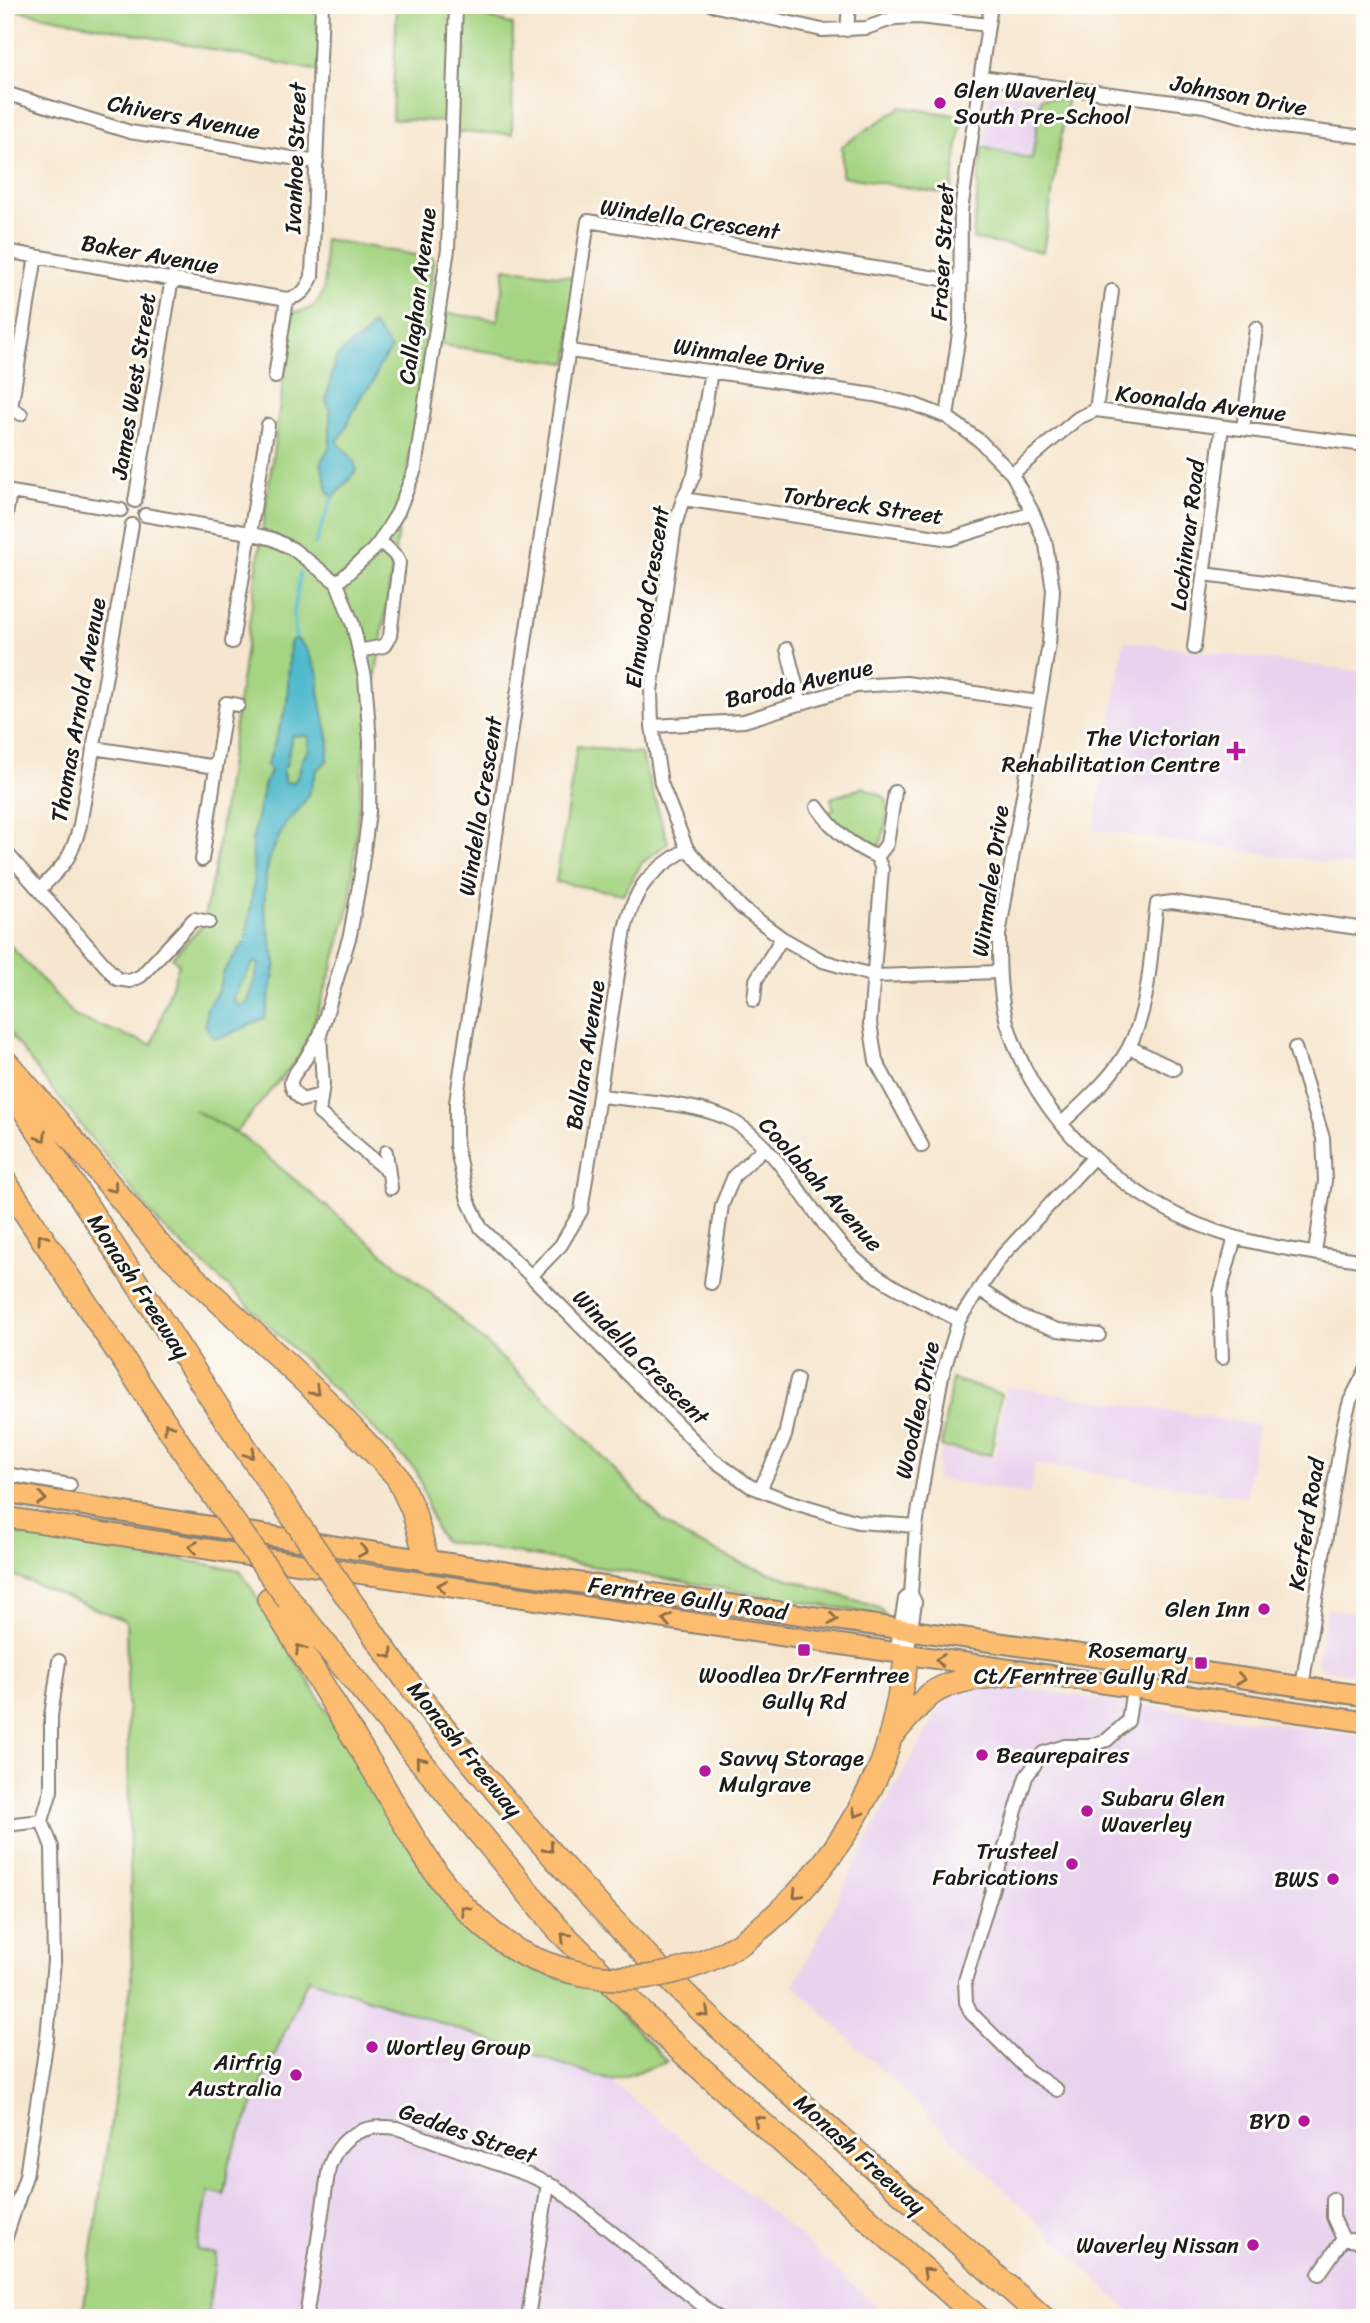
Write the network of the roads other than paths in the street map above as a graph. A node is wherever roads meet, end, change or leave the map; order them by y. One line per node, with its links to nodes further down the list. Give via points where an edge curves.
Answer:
1 (322, 5): 11 (street, Ivanhoe Street)
2 (456, 5): 39 (street, Callaghan Avenue, via 443,285 415,468 398,512)
3 (712, 5): 7 (street, via 822,30)
4 (849, 5): 7 (street)
5 (991, 5): 6 (street, Fraser Street)
6 (988, 25): 7 (street, via 919,17); 8 (street, Fraser Street)
7 (846, 30)
8 (981, 77): 10 (street, Johnson Drive, via 1204,106 1282,127); 15 (street, Fraser Street, via 961,211)
9 (5, 93): 11 (street, Chivers Avenue, via 130,132)
10 (1365, 137)
11 (317, 162): 17 (street, Ivanhoe Street, via 313,277 298,297)
12 (5, 251): 13 (street, Baker Avenue)
13 (36, 256): 14 (street, Baker Avenue); 22 (street)
14 (172, 278): 17 (street, Baker Avenue); 32 (street, James West Street)
15 (960, 282): 19 (street, Windella Crescent, via 588,221); 24 (street, Fraser Street, via 958,354)
16 (1112, 290): 23 (street)
17 (287, 299): 21 (street)
18 (1256, 328): 27 (street)
19 (570, 351): 20 (street, Winmalee Drive); 87 (street, Windella Crescent, via 456,1103 456,1146 468,1200 481,1228)
20 (711, 371): 24 (street, Winmalee Drive, via 874,395); 31 (street, Elmwood Crescent, via 694,475)
21 (275, 377)
22 (12, 410)
23 (1096, 410): 26 (street, Koonalda Avenue); 29 (street, Koonalda Avenue, via 1078,418)
24 (947, 417): 29 (street, Winmalee Drive, via 980,441)
25 (268, 425): 38 (street)
26 (1222, 427): 27 (street, Koonalda Avenue); 40 (street, Lochinvar Road)
27 (1243, 429): 28 (street, Koonalda Avenue)
28 (1365, 445)
29 (1012, 474): 34 (street, Winmalee Drive)
30 (8, 492): 33 (street); 36 (street)
31 (683, 499): 34 (street, Torbreck Street, via 950,539); 50 (street, Elmwood Crescent, via 675,525 651,691)
32 (135, 501): 33 (street); 35 (street, via 143,506)
33 (121, 510): 37 (street, via 122,518)
34 (1034, 513): 47 (street, Winmalee Drive, via 1046,545 1053,590)
35 (145, 515): 37 (street); 38 (street)
36 (5, 521)
37 (132, 525): 51 (street, Thomas Arnold Avenue)
38 (248, 533): 41 (street, via 293,549); 43 (street)
39 (380, 541): 41 (street, Callaghan Avenue); 46 (street, via 400,563 390,636 384,646)
40 (1204, 574): 42 (street); 44 (street, Lochinvar Road)
41 (337, 583): 46 (street)
42 (1365, 595)
43 (232, 642)
44 (1194, 648)
45 (787, 649): 48 (street)
46 (359, 651): 66 (street, via 370,742 369,812 349,934)
47 (1038, 702): 48 (street, Baroda Avenue, via 906,683 856,686); 63 (street, Winmalee Drive, via 999,935)
48 (801, 704): 50 (street, Baroda Avenue, via 744,721)
49 (238, 705): 52 (street, via 226,703)
50 (652, 726): 55 (street, Elmwood Crescent, via 661,783)
51 (94, 748): 52 (street); 59 (street, Thomas Arnold Avenue, via 75,844 65,864)
52 (216, 767): 58 (street)
53 (895, 792): 57 (street, via 887,844)
54 (817, 807): 57 (street, via 832,828)
55 (687, 849): 62 (street, Elmwood Crescent, via 742,908); 73 (street, Ballara Avenue, via 657,867 632,900)
56 (5, 851): 59 (street)
57 (877, 857): 64 (street, via 882,869)
58 (202, 860)
59 (39, 890): 60 (street, via 117,979 130,981 141,976 194,919)
60 (209, 922)
61 (1365, 929): 67 (street, via 1172,902 1157,904 1146,992)
62 (782, 938): 64 (street, Elmwood Crescent, via 823,961); 65 (street, via 756,980)
63 (999, 972): 64 (street, Elmwood Crescent); 76 (street, Winmalee Drive, via 1003,1006 1020,1058)
64 (875, 976): 77 (street, via 870,1023 876,1061)
65 (754, 1000)
66 (320, 1035): 72 (street); 74 (street, via 291,1077 290,1086)
67 (1129, 1047): 70 (street); 76 (street, via 1100,1087)
68 (1295, 1048): 85 (street, via 1323,1138 1325,1181)
69 (5, 1061): 101 (highway, one-way to 101, via 159,1245 324,1399 397,1476 413,1510)
70 (1174, 1069)
71 (5, 1080): 127 (highway, Monash Freeway, one-way to 127, bridge, via 218,1408 349,1599 419,1696 498,1793 699,2007)
72 (320, 1095): 74 (street); 75 (street)
73 (601, 1096): 78 (street, Coolabah Avenue, via 705,1110 735,1123); 87 (street, Ballara Avenue, via 581,1211 561,1245)
74 (302, 1100): 75 (street)
75 (319, 1113): 81 (street)
76 (1062, 1123): 80 (street, Winmalee Drive)
77 (922, 1146)
78 (765, 1147): 88 (street, via 734,1176 723,1205); 90 (street, Coolabah Avenue, via 851,1255 883,1280)
79 (386, 1152): 81 (street)
80 (1094, 1157): 84 (street, Winmalee Drive, via 1128,1186 1187,1220); 89 (street, Woodlea Drive, via 1000,1258)
81 (387, 1171): 83 (street)
82 (5, 1182): 102 (highway, Monash Freeway, one-way to 82, bridge)
83 (391, 1188)
84 (1235, 1237): 85 (street, Winmalee Drive); 92 (street, via 1220,1293)
85 (1315, 1253): 86 (street, Winmalee Drive)
86 (1365, 1261)
87 (531, 1276): 97 (street, Windella Crescent, via 703,1450)
88 (711, 1283)
89 (979, 1289): 90 (street, Woodlea Drive); 91 (street, via 1021,1317 1058,1330)
90 (959, 1320): 100 (street, Woodlea Drive, via 942,1376)
91 (1099, 1335)
92 (1222, 1358)
93 (1365, 1372): 108 (street, Kerferd Road, via 1344,1423)
94 (797, 1380): 97 (street, via 785,1436)
95 (5, 1474): 96 (street)
96 (71, 1485)
97 (760, 1490): 100 (street, Windella Crescent, via 841,1519)
98 (5, 1492): 101 (main road, Ferntree Gully Road, one-way to 101, via 193,1526)
99 (5, 1517): 104 (main road, Ferntree Gully Road, one-way to 99)
100 (916, 1526): 103 (street, Woodlea Drive, via 911,1594 915,1602)
101 (427, 1560): 103 (main road, Ferntree Gully Road, one-way to 103)
102 (279, 1600): 113 (highway, one-way to 102, bridge, via 861,1808 840,1841 787,1905 741,1943 681,1970 624,1979 579,1974 519,1952 470,1915 434,1870); 126 (highway, Monash Freeway, one-way to 102, via 666,2037 557,1928)
103 (906, 1629): 104 (street, Woodlea Drive); 106 (main road, Ferntree Gully Road)
104 (902, 1655): 107 (main road, Ferntree Gully Road, one-way to 104); 113 (highway)
105 (59, 1661): 114 (street, via 51,1716 51,1791)
106 (1137, 1663): 108 (main road, Ferntree Gully Road, one-way to 108); 109 (street)
107 (1021, 1672): 109 (main road, Ferntree Gully Road); 113 (highway, via 962,1681 931,1694)
108 (1302, 1687): 110 (main road, Ferntree Gully Road)
109 (1134, 1689): 111 (main road, Ferntree Gully Road); 116 (street, via 1128,1720 1107,1740 1043,1754 1026,1777 965,1981 971,2012 1029,2071)
110 (1356, 1695): 111 (main road)
111 (1344, 1719): 112 (main road, Ferntree Gully Road)
112 (1365, 1722)
113 (890, 1737)
114 (42, 1821): 115 (street); 120 (street, via 52,1847 54,1961 26,2176)
115 (5, 1825)
116 (1057, 2090)
117 (548, 2183): 123 (street, Geddes Street, via 397,2128 380,2125 358,2131 334,2152 329,2167); 124 (street); 125 (street, Geddes Street)
118 (1333, 2199): 119 (street, via 1333,2217)
119 (1343, 2239): 121 (street); 122 (street)
120 (5, 2240)
121 (1362, 2242)
122 (1319, 2274)
123 (306, 2318)
124 (528, 2318)
125 (718, 2318)
126 (978, 2318)
127 (1043, 2318)

